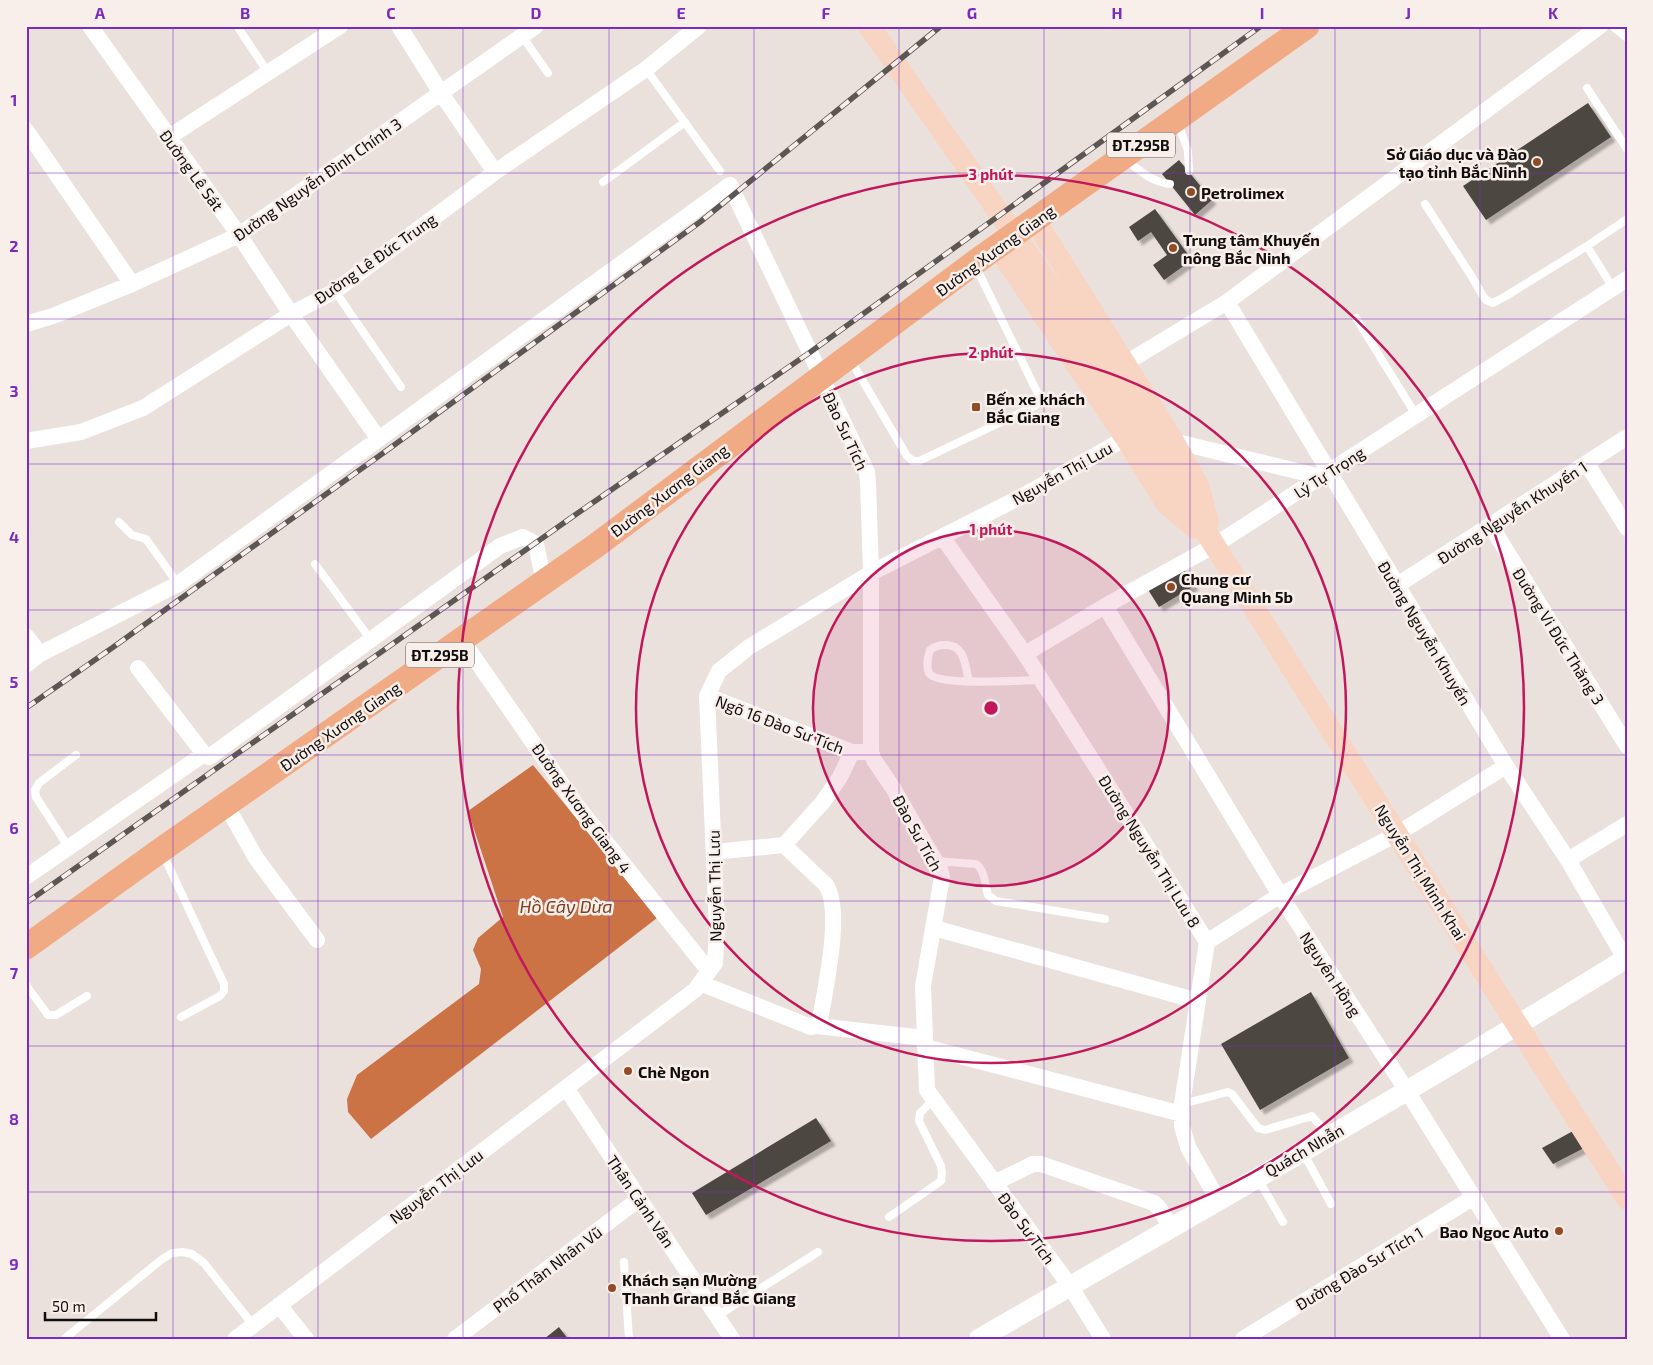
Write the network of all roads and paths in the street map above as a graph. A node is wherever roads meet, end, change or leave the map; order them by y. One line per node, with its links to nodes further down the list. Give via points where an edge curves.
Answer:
1 (90, 26): 21 (street, Đường Lê Sát)
2 (237, 26): 15 (lane)
3 (340, 26): 15 (street)
4 (399, 26): 17 (street)
5 (536, 26): 12 (street, Đường Nguyễn Đình Chính 3)
6 (699, 26): 13 (street, Đường Lê Đức Trung)
7 (869, 26): 59 (main road, Nguyễn Thị Minh Khai, via 1059,299)
8 (1307, 26): 18 (main road, Đường Xương Giang / ĐT.295B)
9 (1600, 26): 39 (street)
10 (1618, 26): 11 (street)
11 (1627, 33)
12 (522, 36): 14 (lane); 17 (street, Đường Nguyễn Đình Chính 3)
13 (646, 69): 19 (lane); 25 (street, Đường Lê Đức Trung)
14 (548, 73)
15 (269, 74): 21 (street)
16 (1587, 88): 22 (lane)
17 (441, 93): 25 (street); 32 (street, Đường Nguyễn Đình Chính 3)
18 (1177, 119): 23 (main road, Đường Xương Giang / ĐT.295B); 24 (lane, via 1188,151)
19 (685, 122): 26 (lane); 27 (lane)
20 (26, 130): 36 (street)
21 (169, 137): 32 (street, Đường Lê Sát)
22 (1627, 149)
23 (1123, 158): 28 (lane, via 1150,178); 31 (main road, Đường Xương Giang / ĐT.295B)
24 (1188, 171)
25 (494, 172): 38 (street, Đường Lê Đức Trung)
26 (720, 172)
27 (603, 182)
28 (1170, 184)
29 (1425, 204): 34 (lane, via 1483,296 1493,303)
30 (1627, 219): 34 (lane)
31 (1036, 220): 33 (main road, Đường Xương Giang / ĐT.295B); 44 (main road)
32 (239, 235): 36 (street, Đường Nguyễn Đình Chính 3); 40 (street, Đường Lê Sát)
33 (997, 246): 35 (main road, Đường Xương Giang / ĐT.295B); 50 (main road)
34 (1588, 246): 37 (lane)
35 (974, 264): 43 (main road, Đường Xương Giang / ĐT.295B); 43 (lane, via 1038,394 1035,406 913,461)
36 (132, 284): 42 (street, Đường Nguyễn Đình Chính 3)
37 (1620, 284): 47 (street, Lý Tự Trọng)
38 (335, 291): 40 (street, Đường Lê Đức Trung); 46 (lane)
39 (1226, 302): 44 (street); 54 (street, Đường Nguyễn Khuyến)
40 (292, 314): 49 (street, Đường Lê Sát); 52 (street, Đường Lê Đức Trung, via 143,408 81,432)
41 (1356, 318): 47 (lane)
42 (26, 324)
43 (849, 357): 45 (main road, Đường Xương Giang / ĐT.295B)
44 (1124, 364): 51 (main road)
45 (822, 377): 49 (street, Đào Sư Tích, via 730,186); 61 (street, Đào Sư Tích, via 866,472); 62 (main road, Đường Xương Giang / ĐT.295B)
46 (401, 387)
47 (1416, 415): 54 (street, Lý Tự Trọng)
48 (1627, 437): 53 (street, Đường Nguyễn Khuyến 1)
49 (378, 438): 63 (street)
50 (1126, 438): 58 (street, Nguyễn Thị Lưu); 59 (main road, via 1166,503)
51 (1173, 440): 54 (street); 59 (main road, via 1198,485)
52 (26, 442)
53 (1587, 464): 56 (street, Đường Nguyễn Khuyến 1); 57 (street)
54 (1325, 475): 59 (street, Lý Tự Trọng); 64 (street, Đường Nguyễn Khuyến)
55 (119, 522): 63 (lane, via 132,535 146,539)
56 (1491, 526): 64 (street, Đường Nguyễn Khuyến 1); 76 (street, Đường Vi Đức Thăng 3)
57 (1627, 528)
58 (943, 538): 61 (street, Nguyễn Thị Lưu); 70 (street, Đường Nguyễn Thị Lưu 8)
59 (1214, 545): 65 (street, Lý Tự Trọng); 84 (main road, Nguyễn Thị Minh Khai)
60 (315, 564): 67 (lane)
61 (871, 573): 75 (street, Nguyễn Thị Lưu, via 749,647 719,671); 78 (street, Đào Sư Tích)
62 (544, 582): 67 (street, via 536,544 523,537 500,546); 68 (main road, Đường Xương Giang / ĐT.295B)
63 (178, 584): 69 (street)
64 (1396, 586): 81 (street, Đường Nguyễn Khuyến)
65 (1105, 606): 70 (street, Lý Tự Trọng); 92 (street, Nguyên Hồng)
66 (26, 636): 69 (street)
67 (370, 640): 79 (street, via 212,756)
68 (462, 640): 82 (main road, Đường Xương Giang / ĐT.295B); 99 (street, Đường Xương Giang 4, via 577,806)
69 (40, 654): 71 (street)
70 (1025, 654): 73 (street, Đường Nguyễn Thị Lưu 8)
71 (26, 665)
72 (138, 668): 79 (street)
73 (1040, 680): 74 (lane); 96 (street, Đường Nguyễn Thị Lưu 8)
74 (969, 681): 74 (lane, via 953,682 931,675 928,665 930,650 944,645 958,647)
75 (707, 696): 77 (street, Ngõ 16 Đào Sư Tích); 88 (street, Nguyễn Thị Lưu)
76 (1627, 746)
77 (852, 752): 78 (street); 85 (street, via 823,802)
78 (871, 752): 90 (street, Đào Sư Tích)
79 (204, 754): 86 (street)
80 (76, 755): 86 (lane, via 39,783 35,790 36,797)
81 (1506, 766): 84 (street); 89 (street, Đường Nguyễn Khuyến)
82 (226, 805): 87 (main road, Đường Xương Giang / ĐT.295B); 95 (street, via 256,858)
83 (1627, 824): 89 (street)
84 (1397, 834): 92 (street); 104 (main road, Nguyễn Thị Minh Khai)
85 (784, 845): 88 (street); 105 (street, via 826,885 832,901 833,943)
86 (69, 848): 91 (street)
87 (161, 850): 97 (main road, Đường Xương Giang / ĐT.295B); 103 (lane, via 224,984 220,996)
88 (714, 852): 99 (street, Nguyễn Thị Lưu, via 715,963)
89 (1568, 860): 98 (street, Đường Nguyễn Khuyến)
90 (935, 861): 93 (lane, via 980,866 988,895 996,901); 94 (street, Đào Sư Tích, via 942,877)
91 (26, 878)
92 (1280, 895): 96 (street); 108 (street, Nguyên Hồng)
93 (1105, 919)
94 (934, 928): 102 (street); 106 (street, Đào Sư Tích, via 924,986)
95 (318, 940)
96 (1207, 942): 102 (street, Đường Nguyễn Thị Lưu 8)
97 (26, 948)
98 (1626, 960): 104 (street, Quách Nhẫn)
99 (704, 977): 105 (street, via 811,1027); 107 (street, Nguyễn Thị Lưu, via 695,990)
100 (26, 985): 101 (lane, via 48,1016 56,1016)
101 (86, 996)
102 (1198, 1001): 110 (street, Đường Nguyễn Thị Lưu 8)
103 (182, 1017)
104 (1517, 1025): 108 (street, Quách Nhẫn); 117 (main road, Nguyễn Thị Minh Khai)
105 (817, 1026): 106 (street)
106 (925, 1042): 109 (street, Đào Sư Tích, via 927,1090); 110 (street)
107 (566, 1088): 116 (street, Thân Cảnh Vân); 126 (street, Nguyễn Thị Lưu)
108 (1407, 1092): 111 (street, Quách Nhẫn); 115 (street, Nguyên Hồng)
109 (933, 1100): 114 (street, Đào Sư Tích); 120 (lane, via 920,1113 919,1121 941,1166 940,1182)
110 (1182, 1109): 111 (lane, via 1228,1092 1262,1130 1312,1116); 118 (street, Đường Nguyễn Thị Lưu 8, via 1182,1126 1188,1147)
111 (1328, 1135): 112 (street, Quách Nhẫn)
112 (1302, 1150): 113 (street, Quách Nhẫn); 119 (lane)
113 (1257, 1177): 118 (street, Quách Nhẫn); 121 (lane)
114 (994, 1183): 122 (street, via 1033,1164 1041,1164 1154,1203); 125 (street, Đào Sư Tích)
115 (1474, 1198): 137 (street, Đường Đào Sư Tích 1); 138 (street, Nguyên Hồng)
116 (639, 1199): 127 (street, Thân Cảnh Vân); 132 (street, Phố Thân Nhân Vũ)
117 (1627, 1199)
118 (1218, 1200): 122 (street, Quách Nhẫn)
119 (1331, 1204)
120 (889, 1217)
121 (1284, 1222)
122 (1170, 1227): 125 (street, Quách Nhẫn)
123 (818, 1252): 127 (lane)
124 (624, 1262): 133 (lane)
125 (1070, 1286): 135 (street, Quách Nhẫn); 136 (street, Đào Sư Tích)
126 (279, 1305): 128 (street, Nguyễn Thị Lưu); 131 (street)
127 (717, 1316): 134 (street, Thân Cảnh Vân)
128 (253, 1325): 129 (lane, via 204,1263 192,1254 182,1252 172,1253 161,1260); 130 (street, Nguyễn Thị Lưu)
129 (64, 1339)
130 (235, 1339)
131 (306, 1339)
132 (455, 1339)
133 (629, 1339)
134 (732, 1339)
135 (979, 1339)
136 (1103, 1339)
137 (1243, 1339)
138 (1562, 1339)

